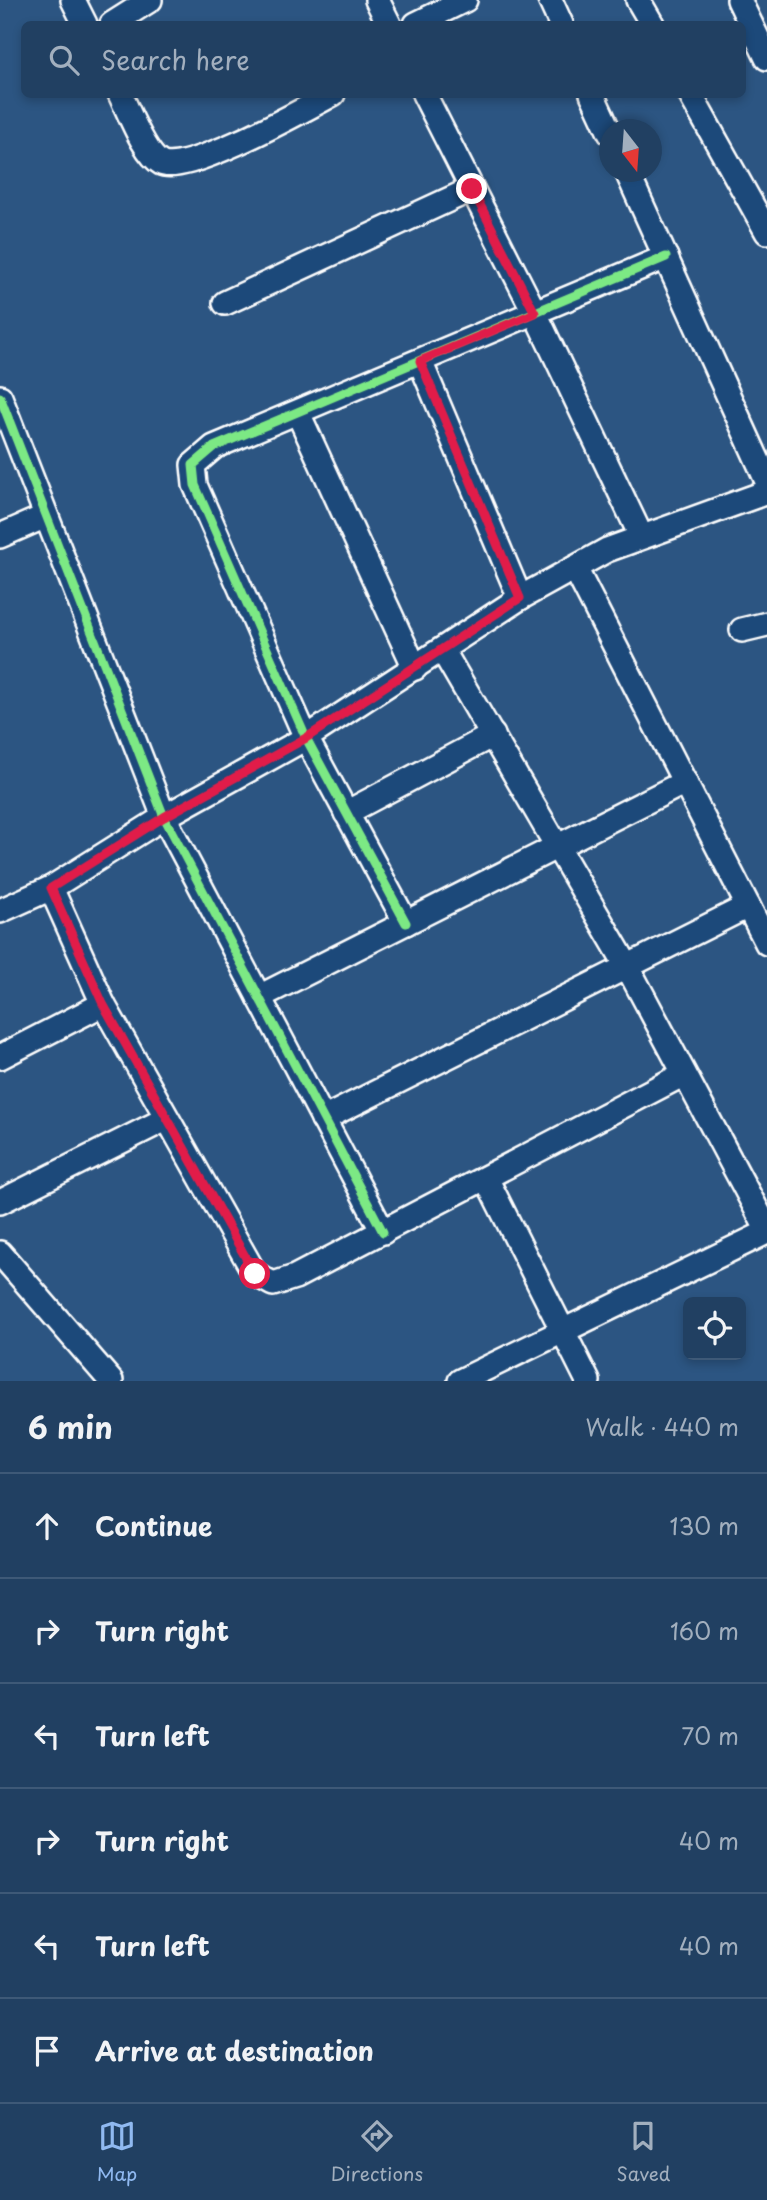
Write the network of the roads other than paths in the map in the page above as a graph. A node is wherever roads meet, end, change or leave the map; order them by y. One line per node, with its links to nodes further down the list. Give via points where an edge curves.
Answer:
1 (73, 0): 7 (street)
2 (150, 0): 8 (street)
3 (377, 0): 9 (street)
4 (465, 0): 10 (street)
5 (638, 0): 11 (street)
6 (739, 0): 12 (street)
7 (84, 21)
8 (117, 21)
9 (388, 21)
10 (422, 21)
11 (650, 21)
12 (767, 58)
13 (122, 98): 14 (street, via 160,163 178,167)
14 (325, 98)
15 (426, 98): 20 (street)
16 (594, 98): 18 (street)
17 (692, 98): 21 (street)
18 (604, 119)
19 (632, 182): 22 (street)
20 (472, 189): 23 (street); 24 (street)
21 (767, 232)
22 (666, 257): 24 (street); 28 (street)
23 (225, 303)
24 (535, 313): 25 (street); 32 (street)
25 (420, 361): 27 (street); 34 (street)
26 (0, 397): 30 (street)
27 (298, 412): 38 (street); 40 (street, via 215,447 194,465 195,485)
28 (767, 481)
29 (767, 492): 32 (street)
30 (46, 516): 31 (street); 43 (street)
31 (0, 536)
32 (641, 536): 33 (street)
33 (575, 568): 34 (street); 41 (street)
34 (520, 598): 37 (street)
35 (767, 624): 36 (street)
36 (742, 630)
37 (443, 651): 38 (street); 39 (street)
38 (415, 668): 40 (street)
39 (493, 735): 42 (street); 44 (street)
40 (306, 738): 42 (street); 43 (street)
41 (685, 782): 44 (street); 46 (street)
42 (346, 813): 48 (street)
43 (164, 817): 45 (street); 51 (street)
44 (558, 846): 48 (street); 50 (street)
45 (51, 888): 47 (street); 52 (street)
46 (748, 906): 49 (street); 50 (street)
47 (0, 911)
48 (406, 923): 51 (street)
49 (767, 943)
50 (627, 966): 54 (street); 56 (street)
51 (259, 997): 56 (street)
52 (103, 1004): 53 (street); 55 (street)
53 (0, 1057)
54 (684, 1074): 57 (street); 59 (street)
55 (166, 1119): 58 (street); 60 (street, via 255,1274 273,1284)
56 (323, 1119): 60 (street)
57 (486, 1178): 60 (street); 62 (street)
58 (0, 1202)
59 (767, 1230): 62 (street)
60 (383, 1232)
61 (0, 1253): 63 (street)
62 (564, 1333): 64 (street); 65 (street)
63 (111, 1381)
64 (460, 1381)
65 (588, 1381)

